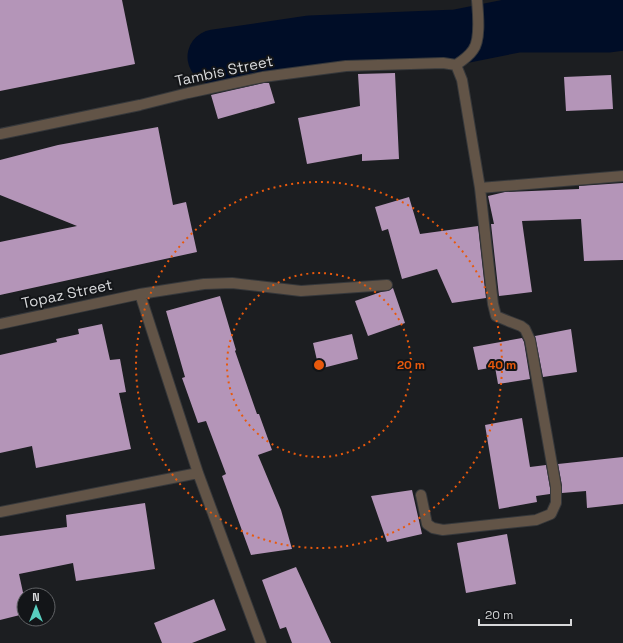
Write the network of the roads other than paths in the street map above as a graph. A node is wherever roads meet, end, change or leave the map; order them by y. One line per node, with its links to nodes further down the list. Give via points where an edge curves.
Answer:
1 (477, 0): 2 (street, via 477,44 473,51)
2 (456, 65): 3 (street, Tambis Street, via 443,63 346,66 263,77); 5 (street, via 462,80)
3 (0, 134)
4 (623, 176): 5 (street)
5 (480, 188): 10 (street, via 493,304 496,316 521,326 530,340 556,487 556,504 551,514 536,520 443,530 427,524)
6 (387, 285): 7 (street, Topaz Street, via 301,291 232,283 204,284)
7 (140, 294): 8 (street, Topaz Street); 9 (street)
8 (0, 324)
9 (198, 473): 11 (street); 12 (street)
10 (421, 495)
11 (0, 512)
12 (261, 643)

